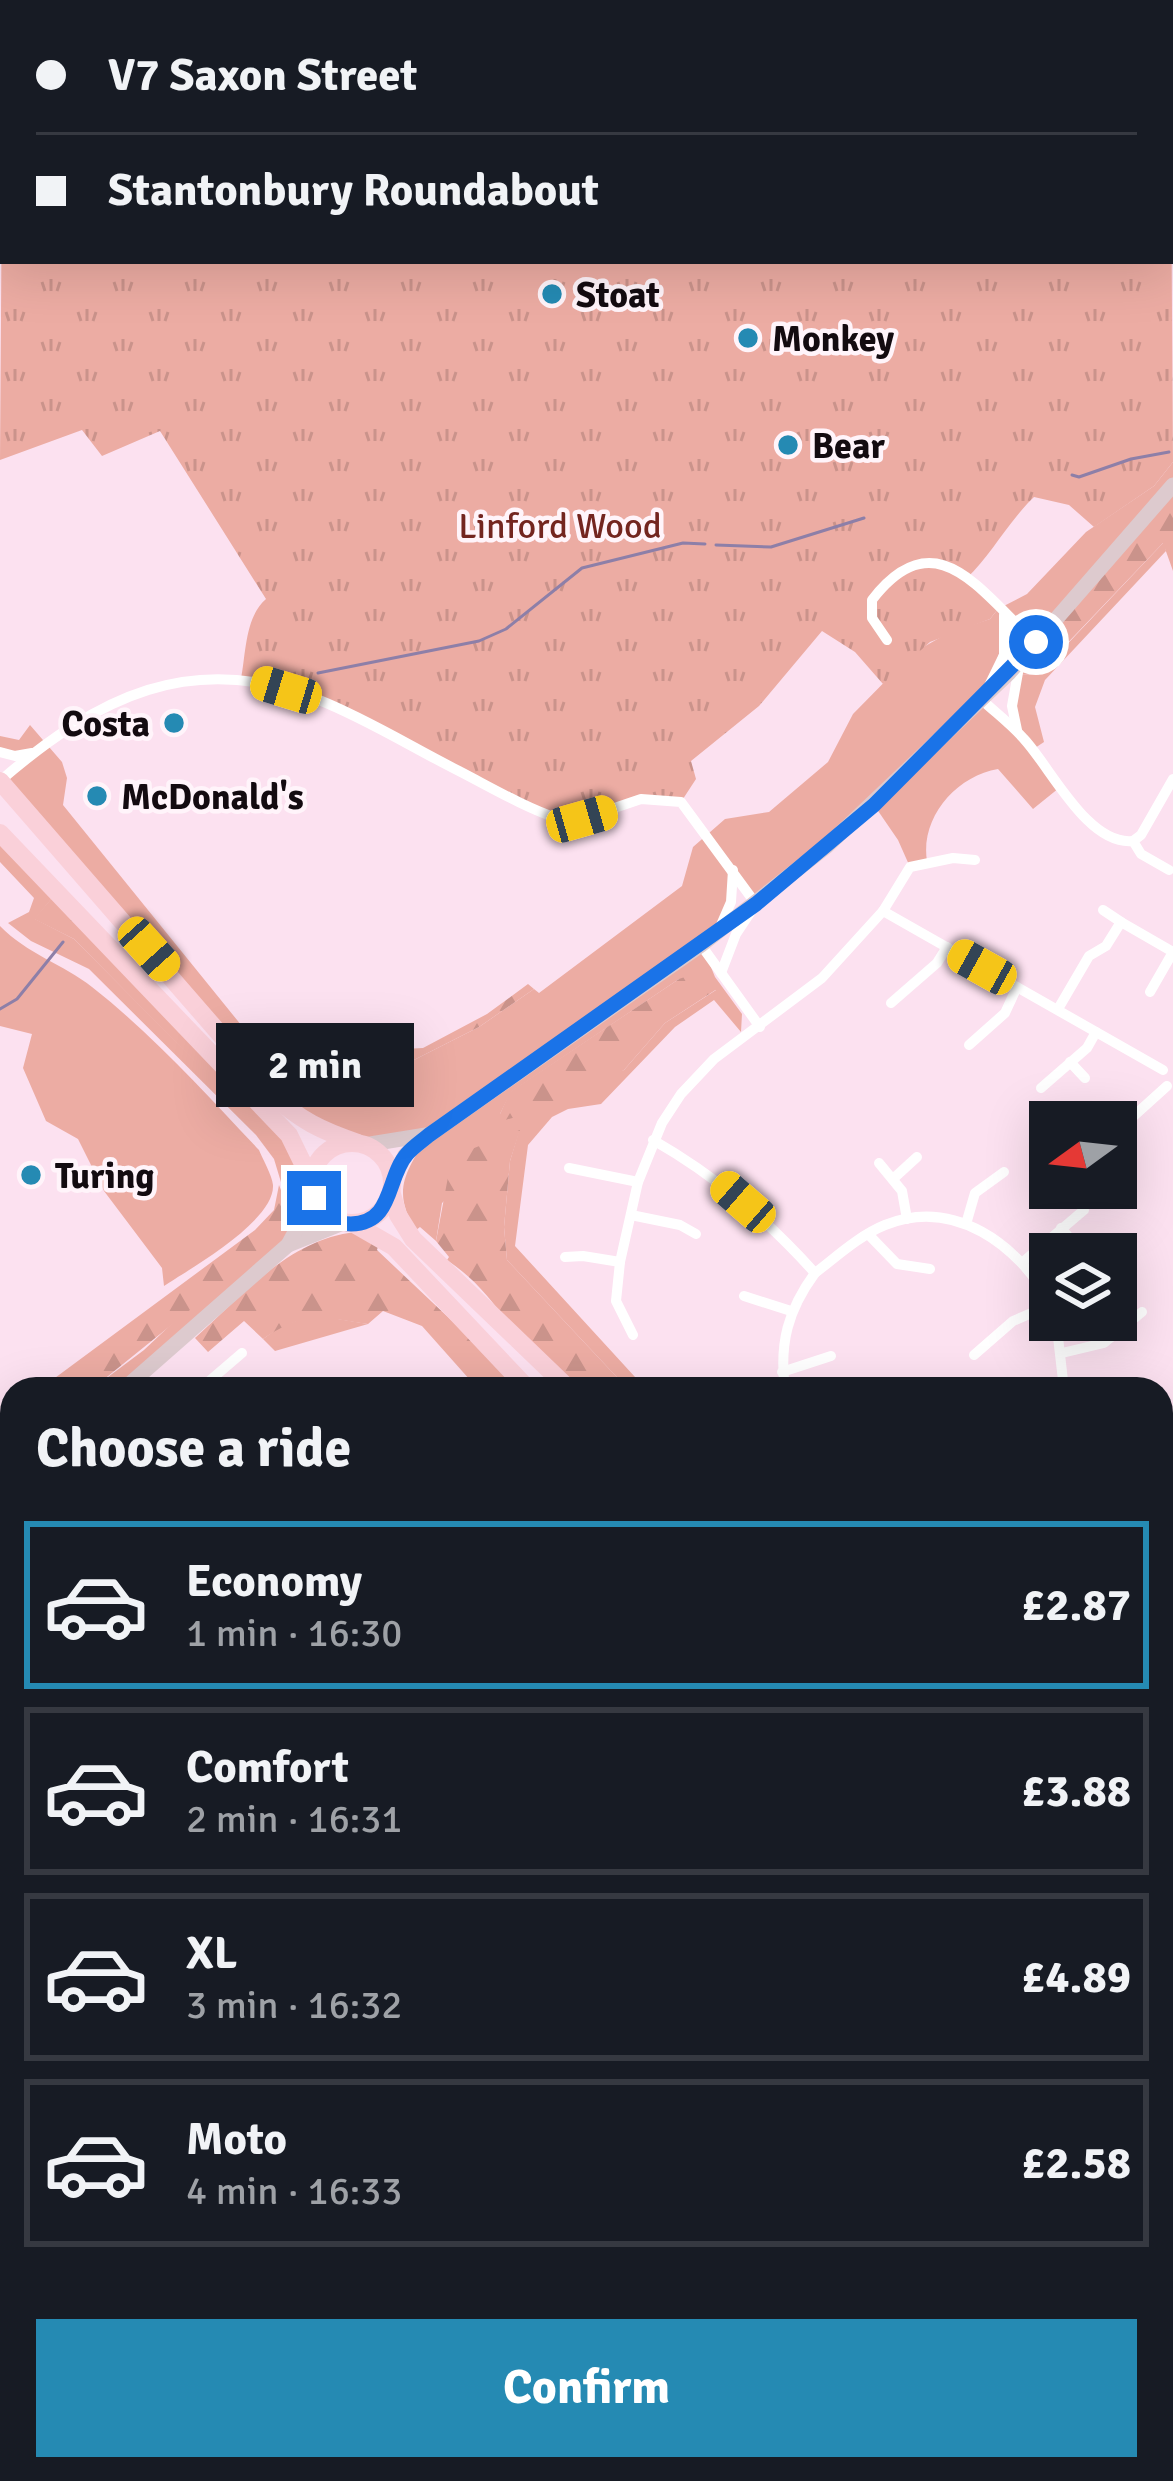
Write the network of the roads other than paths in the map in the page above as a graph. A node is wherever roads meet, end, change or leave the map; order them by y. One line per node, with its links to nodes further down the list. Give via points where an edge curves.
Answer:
1 (1173, 485): 4 (street)
2 (1004, 615): 3 (street, via 946,564 924,561 866,607); 4 (street); 6 (street, via 1004,655)
3 (887, 640)
4 (1036, 642): 5 (street)
5 (1022, 658): 6 (street); 7 (street, via 1012,706)
6 (982, 700): 7 (street); 19 (street)
7 (1017, 733): 15 (street, via 1084,816 1115,841)
8 (0, 752): 9 (street)
9 (34, 753): 11 (street); 18 (street, via 123,696 188,680 254,680 320,700 559,819 641,799 681,802)
10 (1173, 779): 12 (street)
11 (0, 781): 40 (main road)
12 (1158, 804): 13 (street); 15 (street)
13 (1173, 813)
14 (0, 833): 40 (main road)
15 (1133, 841): 17 (street)
16 (974, 860): 21 (street, via 910,867)
17 (1169, 869)
18 (733, 870): 19 (street); 23 (street, via 731,902)
19 (756, 904): 23 (street); 27 (street)
20 (1103, 910): 22 (street)
21 (883, 911): 25 (street); 32 (street, via 822,978)
22 (1121, 922): 26 (street); 31 (street)
23 (716, 934): 24 (street)
24 (701, 945): 27 (street); 43 (street)
25 (947, 947): 28 (street); 30 (street)
26 (1173, 952): 29 (street)
27 (722, 973): 32 (street)
28 (1017, 987): 31 (street); 34 (street, via 1005,1012)
29 (1150, 992)
30 (891, 1003)
31 (1058, 1009): 33 (street)
32 (760, 1027): 44 (street, via 714,1059)
33 (1096, 1032): 35 (street); 36 (street)
34 (969, 1045)
35 (1070, 1062): 37 (street); 39 (street)
36 (1168, 1068): 38 (street, via 1162,1081)
37 (1085, 1078)
38 (1170, 1086): 41 (street)
39 (1041, 1088)
40 (266, 1100): 42 (main road)
41 (1137, 1114)
42 (290, 1124): 45 (main road); 51 (main road)
43 (439, 1129): 45 (street); 53 (street, via 405,1155)
44 (652, 1140): 52 (street); 70 (street, via 720,1182)
45 (361, 1144): 51 (main road, via 326,1151); 53 (main road, via 384,1159)
46 (917, 1156): 50 (street)
47 (879, 1163): 50 (street)
48 (569, 1168): 52 (street)
49 (1004, 1172): 58 (street, via 976,1193)
50 (894, 1178): 56 (street)
51 (311, 1182): 57 (main road, via 320,1209); 64 (street)
52 (638, 1182): 55 (street)
53 (392, 1187): 57 (main road, via 378,1214); 63 (main road)
54 (1084, 1210): 59 (street)
55 (631, 1215): 61 (street); 67 (street)
56 (907, 1219): 58 (street); 62 (street)
57 (349, 1224): 63 (main road); 64 (street)
58 (966, 1224): 66 (street)
59 (1061, 1228): 60 (street); 66 (street)
60 (1065, 1233)
61 (696, 1234)
62 (868, 1234): 68 (street, via 897,1264); 70 (street)
63 (401, 1240): 86 (main road); 87 (main road, via 441,1266)
64 (288, 1245): 84 (street)
65 (565, 1257): 67 (street)
66 (1024, 1261): 69 (street)
67 (620, 1262): 76 (street, via 616,1301)
68 (930, 1269)
69 (1029, 1269)
70 (814, 1274): 72 (street)
71 (744, 1296): 72 (street)
72 (790, 1311): 83 (street)
73 (1142, 1312): 75 (street)
74 (1029, 1314): 81 (street)
75 (1137, 1316)
76 (634, 1335)
77 (1060, 1341): 80 (street)
78 (1107, 1341): 80 (street)
79 (242, 1353): 85 (street)
80 (1062, 1353): 89 (street)
81 (974, 1355)
82 (830, 1356): 83 (street)
83 (782, 1372): 88 (street)
84 (138, 1377)
85 (214, 1377)
86 (516, 1377)
87 (557, 1377)
88 (783, 1377)
89 (1063, 1377)

